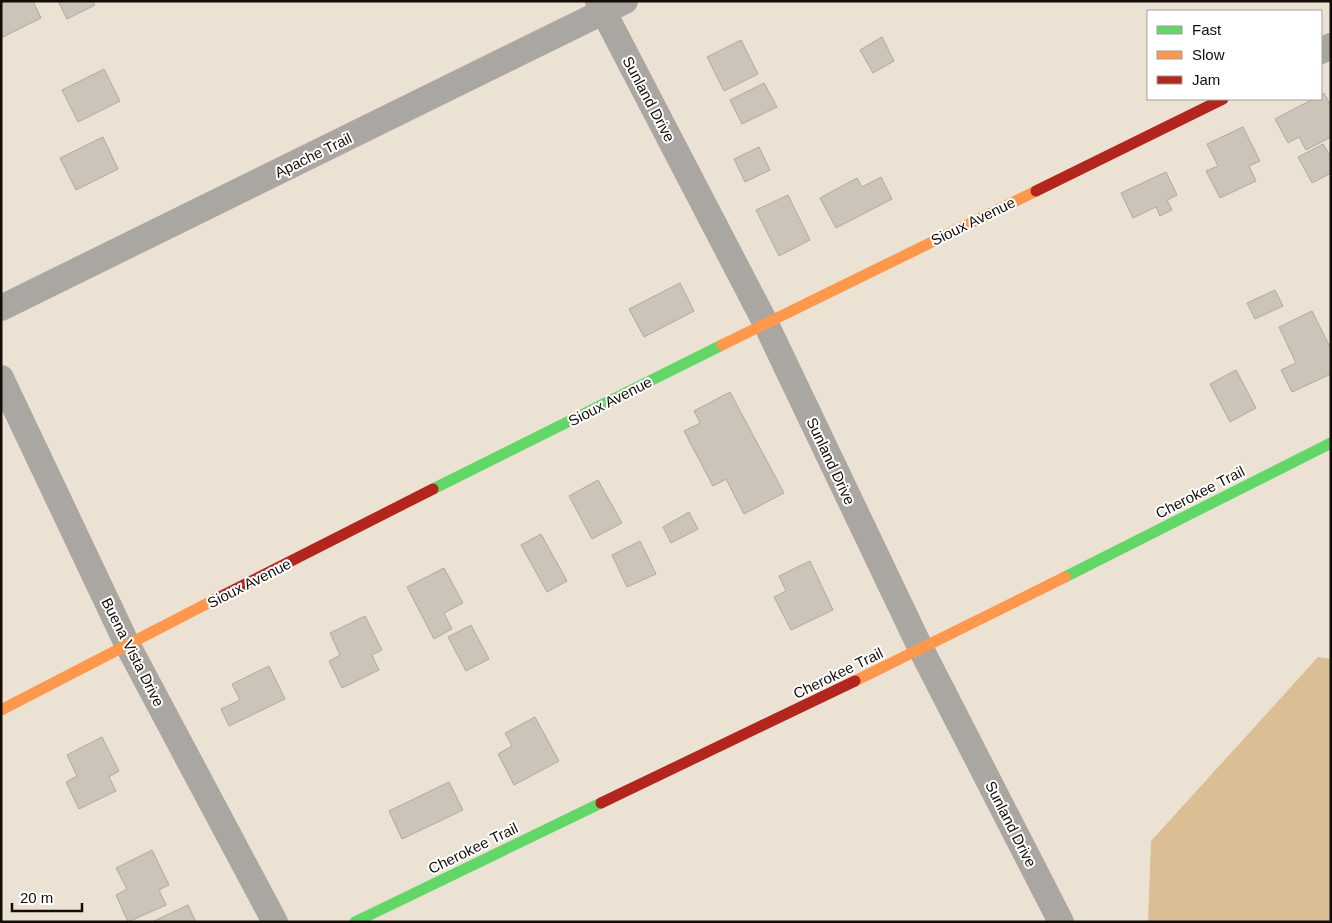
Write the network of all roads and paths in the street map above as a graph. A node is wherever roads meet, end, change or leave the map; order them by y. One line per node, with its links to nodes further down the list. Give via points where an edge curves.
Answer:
1 (609, 5): 3 (street, Apache Trail); 4 (street, Sunland Drive)
2 (1221, 100): 4 (street, Sioux Avenue)
3 (1, 308)
4 (766, 322): 7 (street, Sioux Avenue); 8 (street, Sunland Drive)
5 (1, 378): 7 (street, Buena Vista Drive)
6 (1331, 443): 8 (street, Cherokee Trail)
7 (127, 644): 9 (street, Sioux Avenue); 10 (street, Buena Vista Drive)
8 (921, 650): 11 (street, Cherokee Trail); 12 (street, Sunland Drive)
9 (1, 710)
10 (275, 922)
11 (355, 922)
12 (1061, 922)

